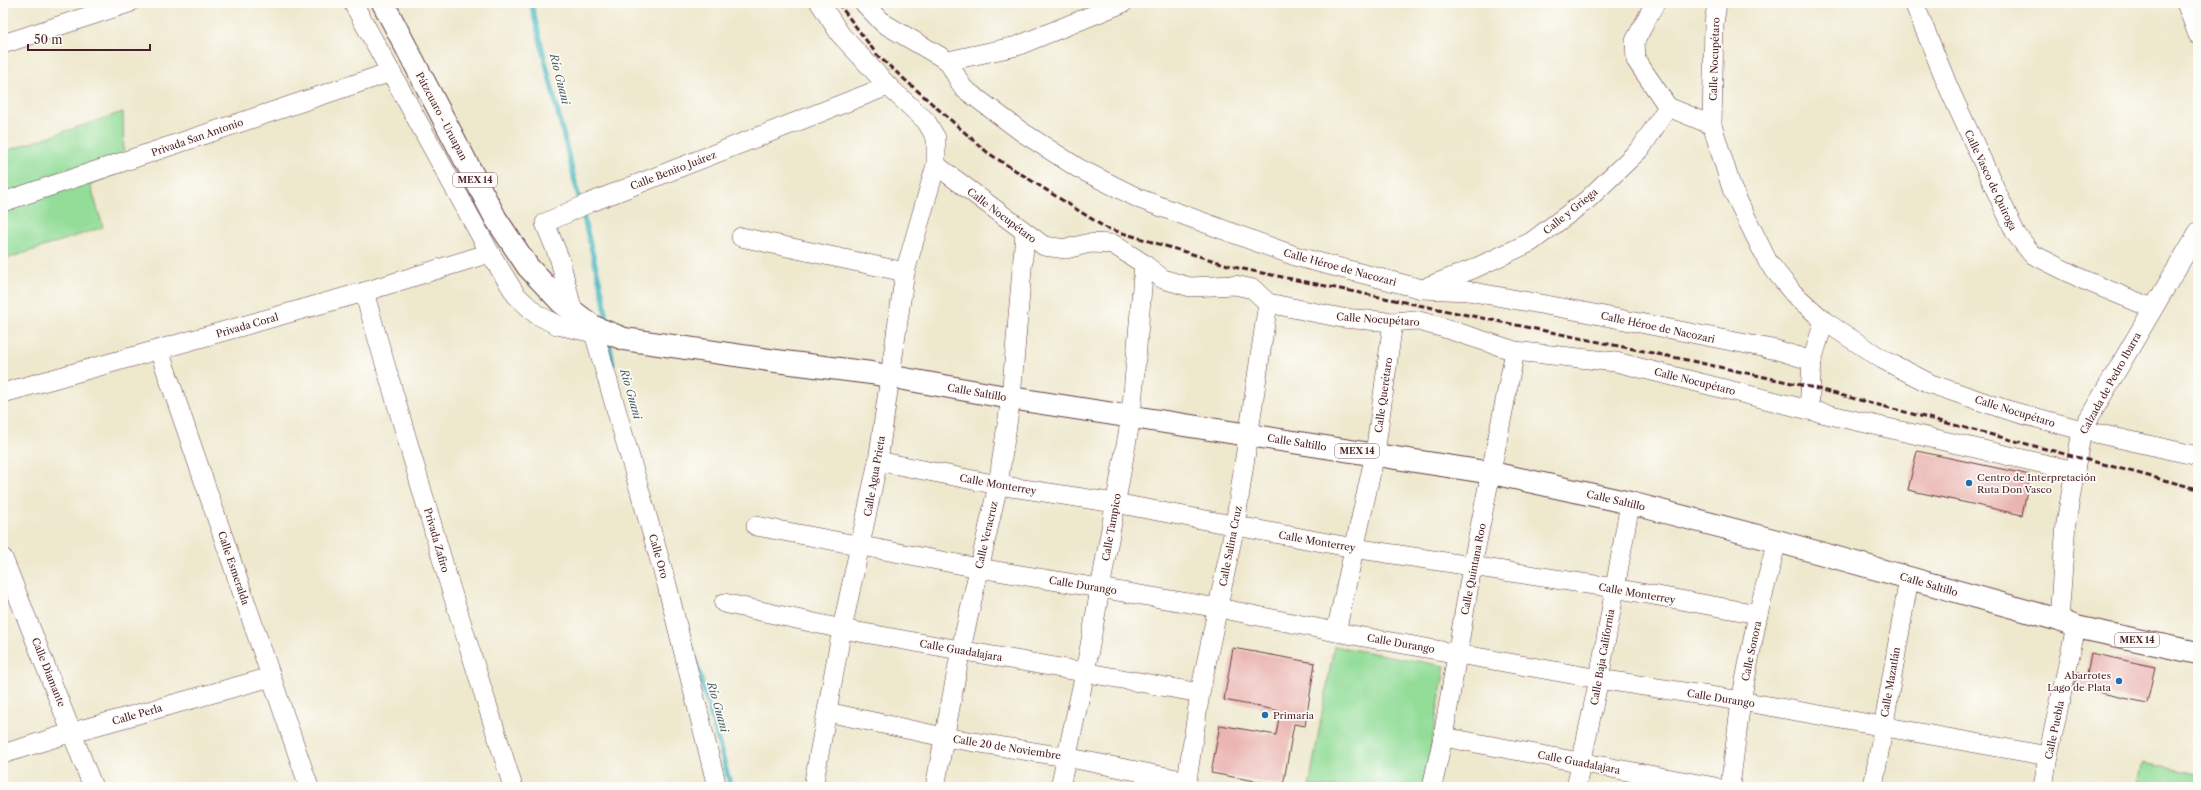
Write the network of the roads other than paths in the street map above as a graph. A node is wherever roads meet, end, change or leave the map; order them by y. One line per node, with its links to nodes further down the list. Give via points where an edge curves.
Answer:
1 (129, 3): 12 (street)
2 (353, 3): 14 (street)
3 (383, 3): 30 (main road, Pátzcuaro - Uruapan / MEX 14, via 496,219 528,267 550,292)
4 (820, 3): 15 (street, Calle Agua Prieta, via 840,34)
5 (864, 3): 13 (street, via 883,23)
6 (1123, 3): 13 (street, via 1017,46)
7 (1655, 3): 16 (street, via 1635,41 1636,60)
8 (1717, 3): 17 (street, Calle Nocupétaro, via 1714,24)
9 (1914, 3): 29 (street, Calle Vasco de Quiroga, via 1950,91 2016,234 2032,254 2084,280)
10 (2186, 3): 11 (street)
11 (2198, 35)
12 (3, 44)
13 (948, 61): 26 (street, Calle Héroe de Nacozari, via 963,88 1022,132 1078,168 1140,199 1298,257)
14 (391, 72): 19 (street, Privada San Antonio); 23 (street)
15 (888, 86): 18 (street, Calle Agua Prieta, via 930,126 936,138); 30 (street, Calle Benito Juárez, via 589,203 545,223 560,260)
16 (1668, 107): 17 (street); 26 (street, Calle y Griega, via 1641,148 1587,200 1531,242)
17 (1712, 125): 31 (street, Calle Nocupétaro, via 1732,189 1768,262 1793,293)
18 (936, 165): 21 (street, Calle Nocupétaro); 25 (street, Calle Agua Prieta)
19 (3, 202)
20 (2198, 232): 29 (street, Calzada de Pedro Ibarra)
21 (1025, 234): 24 (street, Calle Nocupétaro, via 1044,246 1066,249 1090,243 1113,244); 40 (street, Calle Veracruz)
22 (741, 237): 25 (street)
23 (490, 253): 27 (street, Privada Coral); 33 (street, via 516,295 536,314 557,325)
24 (1144, 264): 28 (street, Calle Nocupétaro, via 1163,279 1190,288 1235,285 1253,289); 42 (street, Calle Tampico)
25 (905, 272): 38 (street, Calle Agua Prieta)
26 (1422, 289): 37 (street, Calle Héroe de Nacozari, via 1468,291 1572,310 1777,350)
27 (364, 292): 35 (street, Privada Coral); 90 (street, Privada Zafiro, via 449,583)
28 (1268, 303): 32 (street, Calle Nocupétaro, via 1342,318); 44 (street, Calle Salina Cruz)
29 (2152, 308): 43 (street, Calzada de Pedro Ibarra)
30 (573, 312): 33 (main road, Pátzcuaro - Uruapan / MEX 14)
31 (1824, 321): 37 (street); 43 (street, Calle Nocupétaro, via 1882,359 1931,384 2007,410)
32 (1393, 322): 36 (street, Calle Nocupétaro, via 1415,320); 45 (street, Calle Querétaro)
33 (596, 330): 34 (main road, Pátzcuaro - Uruapan / MEX 14); 91 (street, Calle Oro, via 667,585)
34 (624, 339): 38 (main road, Calle Saltillo / MEX 14)
35 (159, 350): 39 (street, Privada Coral); 74 (street, Calle Esmeralda)
36 (1514, 351): 41 (street, Calle Nocupétaro, via 1616,362); 49 (street, Calle Quintana Roo)
37 (1812, 361): 41 (street)
38 (890, 376): 40 (main road, Calle Saltillo / MEX 14); 47 (street, Calle Agua Prieta)
39 (3, 393)
40 (1011, 398): 42 (main road, Calle Saltillo / MEX 14); 50 (street, Calle Veracruz)
41 (1810, 410): 48 (street, Calle Nocupétaro)
42 (1130, 417): 44 (main road, Calle Saltillo / MEX 14); 51 (street, Calle Tampico)
43 (2082, 430): 46 (street, Calle Nocupétaro); 48 (street, Calzada de Pedro Ibarra)
44 (1249, 435): 45 (main road, Calle Saltillo / MEX 14); 53 (street, Calle Salina Cruz)
45 (1375, 454): 49 (main road, Calle Saltillo / MEX 14); 57 (street, Calle Querétaro)
46 (2198, 456)
47 (878, 461): 50 (street, Calle Monterrey); 56 (street, Calle Agua Prieta)
48 (2075, 471): 67 (street, Calzada de Pedro Ibarra, via 2066,523)
49 (1492, 473): 52 (main road, Calle Saltillo / MEX 14); 59 (street, Calle Quintana Roo)
50 (998, 485): 51 (street, Calle Monterrey); 60 (street, Calle Veracruz)
51 (1115, 503): 53 (street, Calle Monterrey); 62 (street, Calle Tampico)
52 (1630, 503): 55 (main road, Calle Saltillo / MEX 14); 63 (street, Calle Baja California)
53 (1235, 525): 57 (street, Calle Monterrey); 65 (street, Calle Salina Cruz)
54 (756, 526): 56 (street, Calle Durango)
55 (1777, 541): 61 (main road, Calle Saltillo / MEX 14); 66 (street, Calle Sonora)
56 (860, 546): 60 (street, Calle Durango); 68 (street, Calle Agua Prieta)
57 (1354, 548): 59 (street, Calle Monterrey); 69 (street, Calle Querétaro)
58 (3, 558): 80 (street, Calle Diamante)
59 (1472, 567): 63 (street, Calle Monterrey); 71 (street, Calle Quintana Roo)
60 (979, 568): 62 (street, Calle Durango); 70 (street, Calle Veracruz)
61 (1908, 578): 67 (main road, Calle Saltillo / MEX 14); 79 (street, Calle Mazatlán)
62 (1100, 588): 65 (street, Calle Durango); 73 (street, Calle Tampico)
63 (1614, 588): 66 (street, Calle Monterrey); 75 (street, Calle Baja California)
64 (724, 603): 68 (street, Calle Guadalajara)
65 (1218, 608): 69 (street, Calle Durango); 76 (street, Calle Salina Cruz)
66 (1758, 614): 77 (street, Calle Sonora)
67 (2067, 623): 72 (main road, MEX 14); 84 (street, Calle Puebla)
68 (842, 629): 70 (street, Calle Guadalajara); 78 (street, Calle Agua Prieta)
69 (1336, 632): 71 (street, Calle Durango)
70 (961, 649): 73 (street, Calle Guadalajara); 82 (street, Calle Veracruz)
71 (1458, 653): 75 (street, Calle Durango); 81 (street, Calle Quintana Roo)
72 (2198, 653)
73 (1085, 673): 76 (street, Calle Guadalajara); 85 (street, Calle Tampico)
74 (271, 677): 80 (street, Calle Perla); 89 (street, Calle Esmeralda)
75 (1599, 679): 77 (street, Calle Durango); 86 (street, Calle Baja California)
76 (1200, 693): 87 (street, Calle Salina Cruz)
77 (1740, 701): 79 (street, Calle Durango); 98 (street, Calle Sonora)
78 (828, 712): 82 (street, Calle 20 de Noviembre); 92 (street, Calle Agua Prieta)
79 (1882, 725): 84 (street, Calle Durango); 99 (street, Calle Mazatlán)
80 (72, 732): 83 (street, Calle Perla); 88 (street, Calle Diamante)
81 (1443, 736): 86 (street, Calle Guadalajara); 95 (street, Calle Quintana Roo)
82 (944, 737): 85 (street, Calle 20 de Noviembre); 93 (street, Calle Veracruz)
83 (3, 754)
84 (2048, 756): 100 (street, Calle Puebla)
85 (1065, 757): 87 (street, Calle 20 de Noviembre); 94 (street, Calle Tampico)
86 (1581, 763): 96 (street, Calle Baja California); 97 (street, Calle Guadalajara)
87 (1187, 784)
88 (93, 787)
89 (308, 787)
90 (513, 787)
91 (717, 787)
92 (813, 787)
93 (935, 787)
94 (1060, 787)
95 (1432, 787)
96 (1576, 787)
97 (1715, 787)
98 (1730, 787)
99 (1873, 787)
100 (2043, 787)

